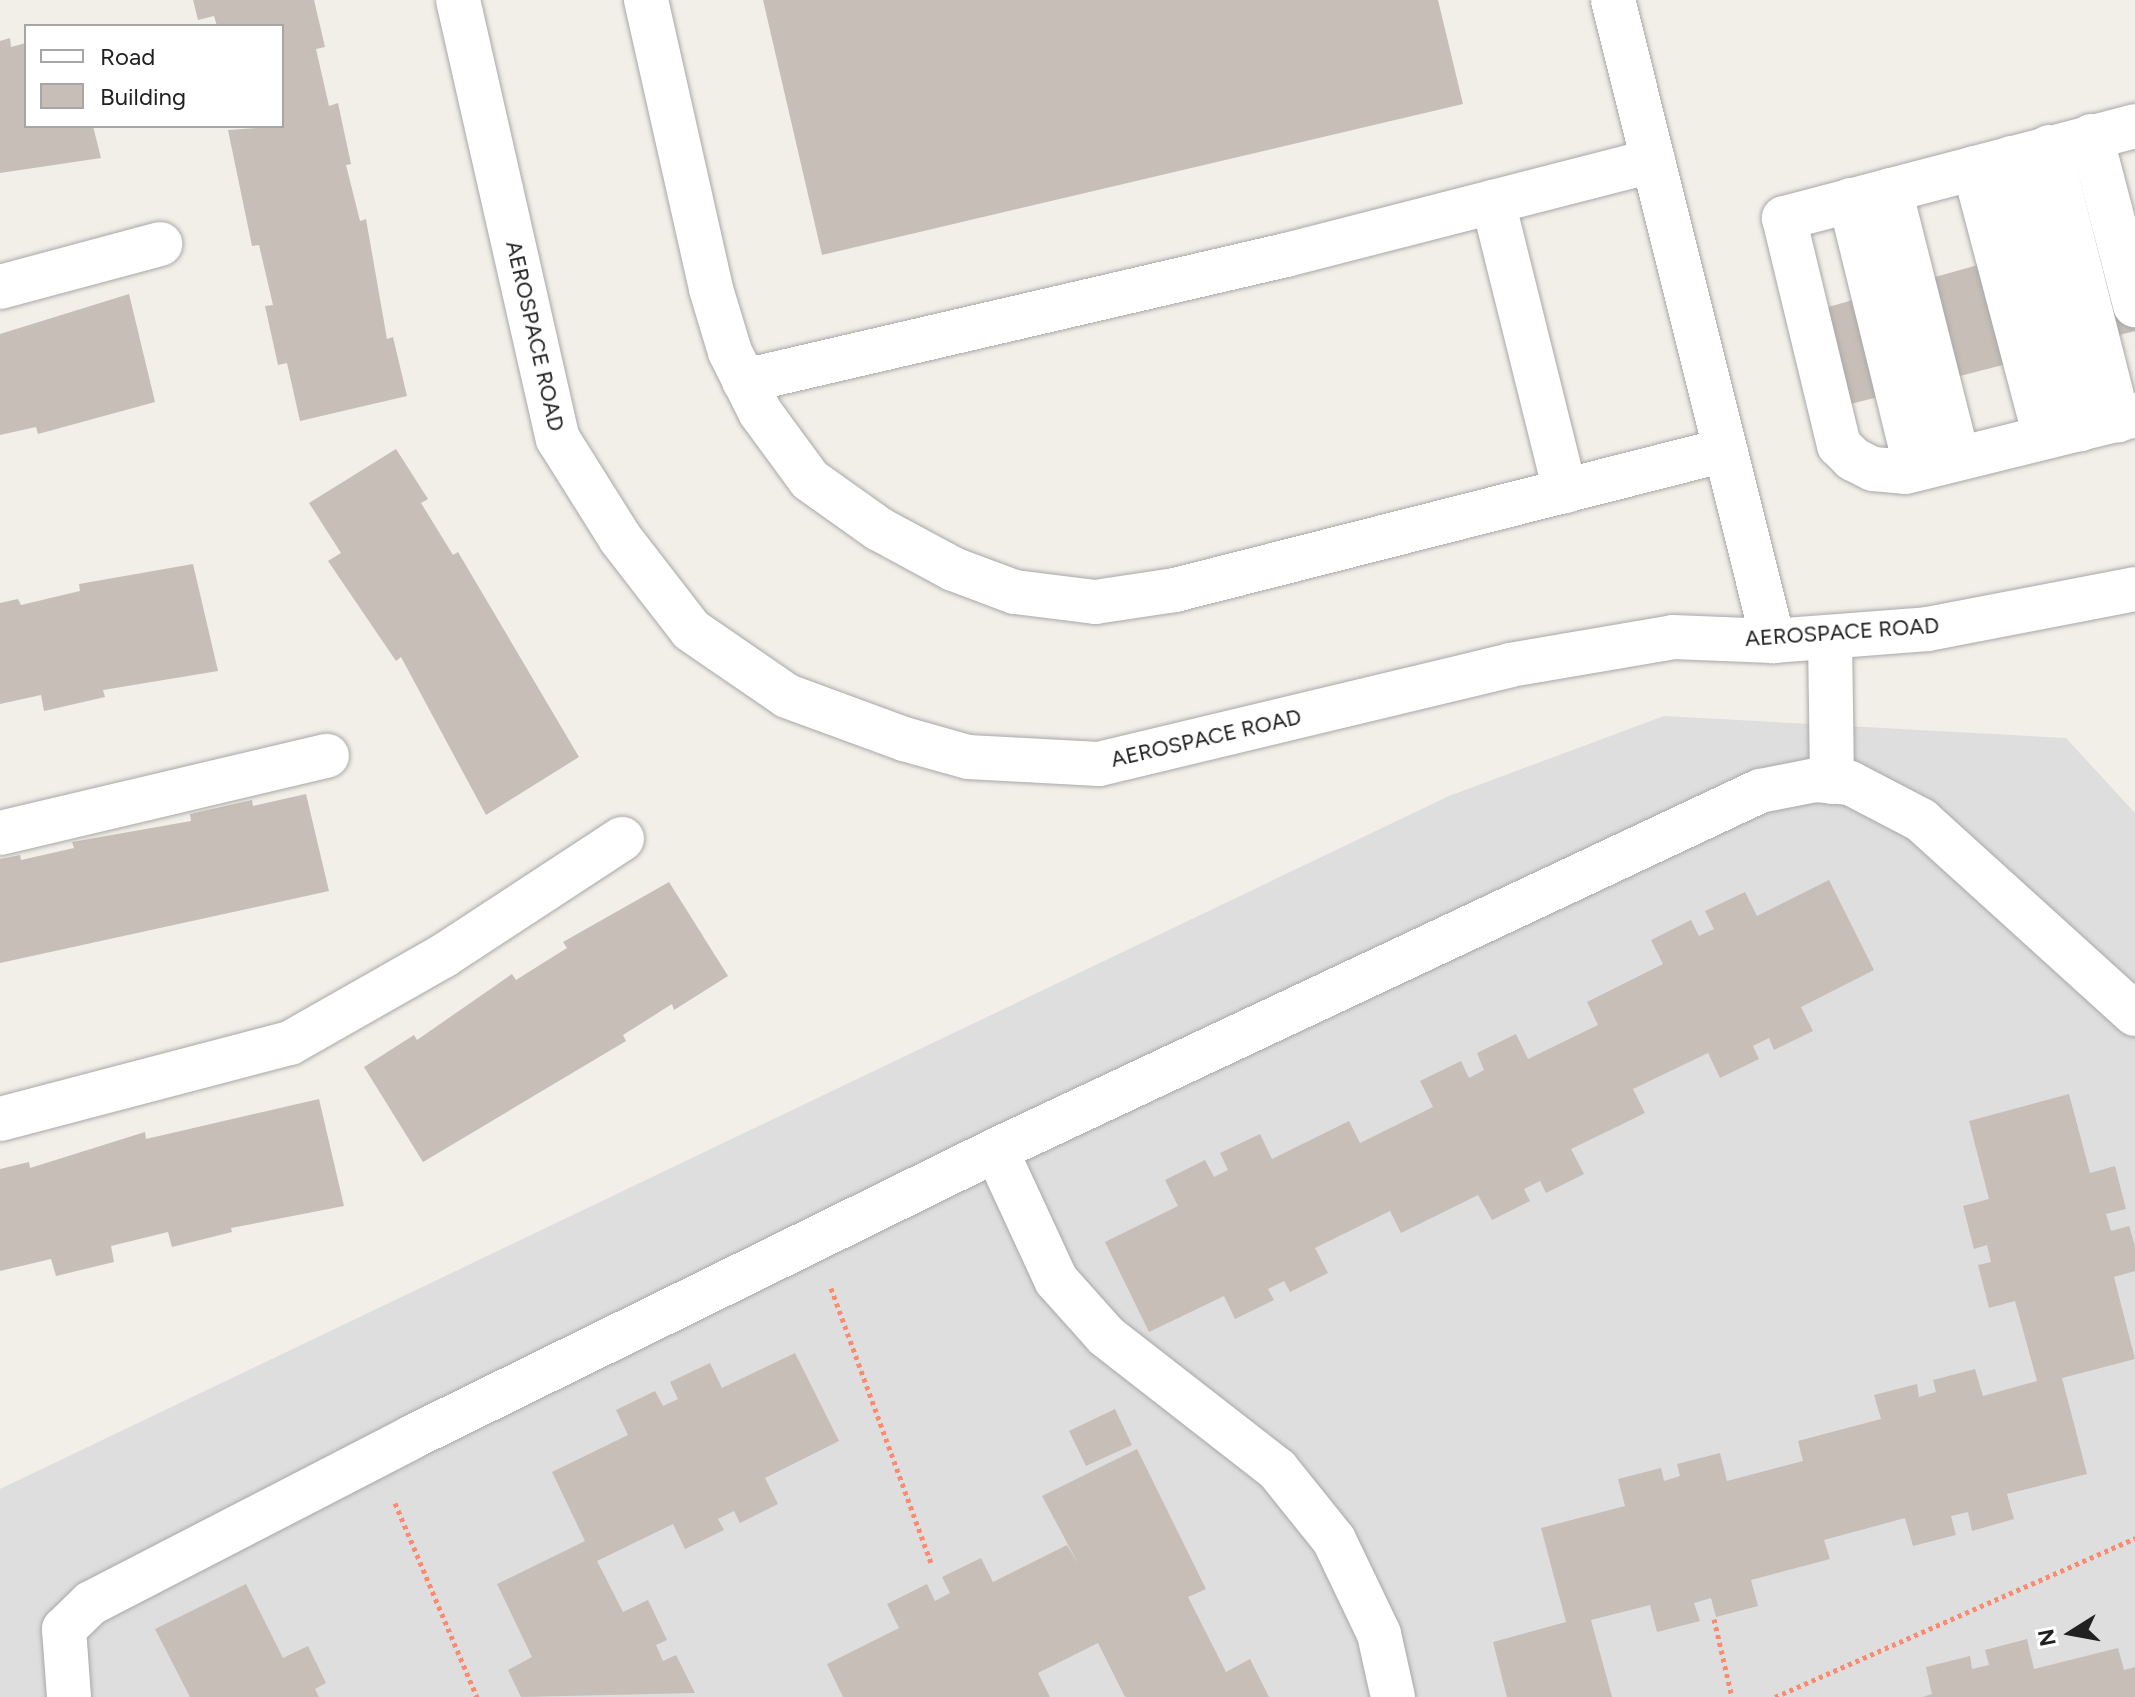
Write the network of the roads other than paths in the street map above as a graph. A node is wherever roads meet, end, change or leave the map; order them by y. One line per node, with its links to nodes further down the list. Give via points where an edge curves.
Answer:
1 (458, 0): 21 (street, AEROSPACE ROAD, via 558,439 620,538 691,630 787,696 968,757 1099,764 1510,665 1673,637)
2 (646, 0): 13 (street, via 696,234)
3 (1613, 0): 7 (street)
4 (2135, 126): 5 (street)
5 (2091, 136): 6 (street); 12 (street)
6 (2011, 158): 8 (street); 14 (street); 14 (street)
7 (1653, 161): 9 (street); 15 (street)
8 (1851, 200): 16 (street); 17 (street); 17 (street, via 1784,218 1839,445)
9 (1493, 202): 13 (street); 18 (street)
10 (160, 244): 11 (street)
11 (0, 287)
12 (2135, 305)
13 (744, 381): 18 (street, via 810,480 879,529 953,569 1015,592 1095,602 1175,590)
14 (2094, 425): 16 (street)
15 (1725, 450): 18 (street); 21 (street)
16 (1958, 459): 17 (street)
17 (1896, 469)
18 (1565, 491)
19 (2135, 589): 20 (street, AEROSPACE ROAD, via 1928,629)
20 (1830, 637): 21 (street, AEROSPACE ROAD); 23 (street)
21 (1773, 641)
22 (327, 756): 24 (street)
23 (1832, 782): 26 (street, via 1850,783 1921,820); 28 (street, via 1774,788 1723,803)
24 (0, 833)
25 (622, 839): 27 (street, via 443,956 290,1043)
26 (2135, 1014)
27 (0, 1119)
28 (996, 1150): 29 (street, via 375,1456 91,1603 64,1629); 30 (street, via 1056,1280 1106,1336 1277,1469 1334,1540 1379,1634)
29 (69, 1697)
30 (1393, 1697)

